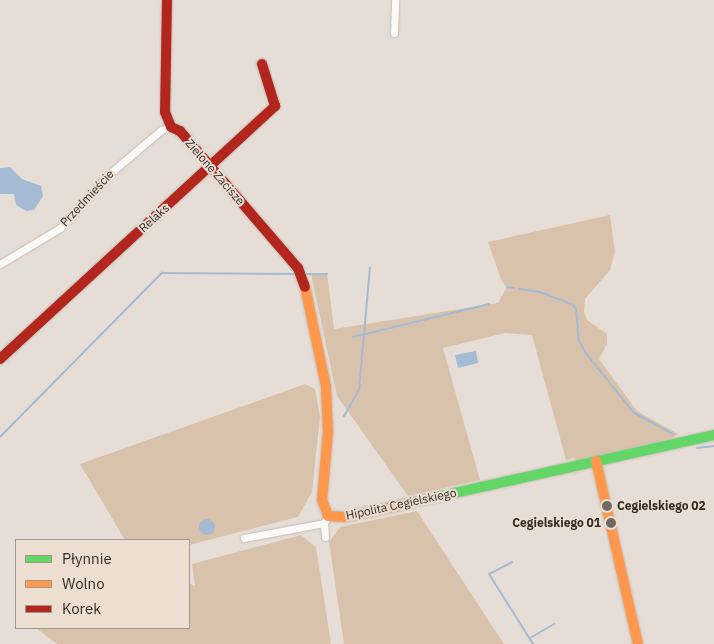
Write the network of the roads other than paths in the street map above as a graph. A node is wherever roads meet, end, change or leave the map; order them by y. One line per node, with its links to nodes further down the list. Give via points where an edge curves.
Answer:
1 (167, 0): 5 (street, via 164,112)
2 (395, 0): 3 (street)
3 (394, 33)
4 (262, 64): 6 (street, Relaks, via 276,106)
5 (170, 127): 6 (street, Zielone Zacisze, via 180,131); 7 (street, Przedmieście, via 161,130 108,175 60,228)
6 (210, 166): 8 (street, Zielone Zacisze); 9 (street, Relaks)
7 (0, 264)
8 (301, 274): 14 (street, Hipolita Cegielskiego, via 326,387 328,432 322,500)
9 (0, 359)
10 (714, 435): 11 (street, Hipolita Cegielskiego)
11 (609, 458): 12 (street, Hipolita Cegielskiego); 13 (street)
12 (596, 461): 13 (street); 14 (street, Hipolita Cegielskiego)
13 (600, 476): 17 (street)
14 (326, 519): 15 (street); 16 (street)
15 (325, 537)
16 (244, 538)
17 (638, 644)

